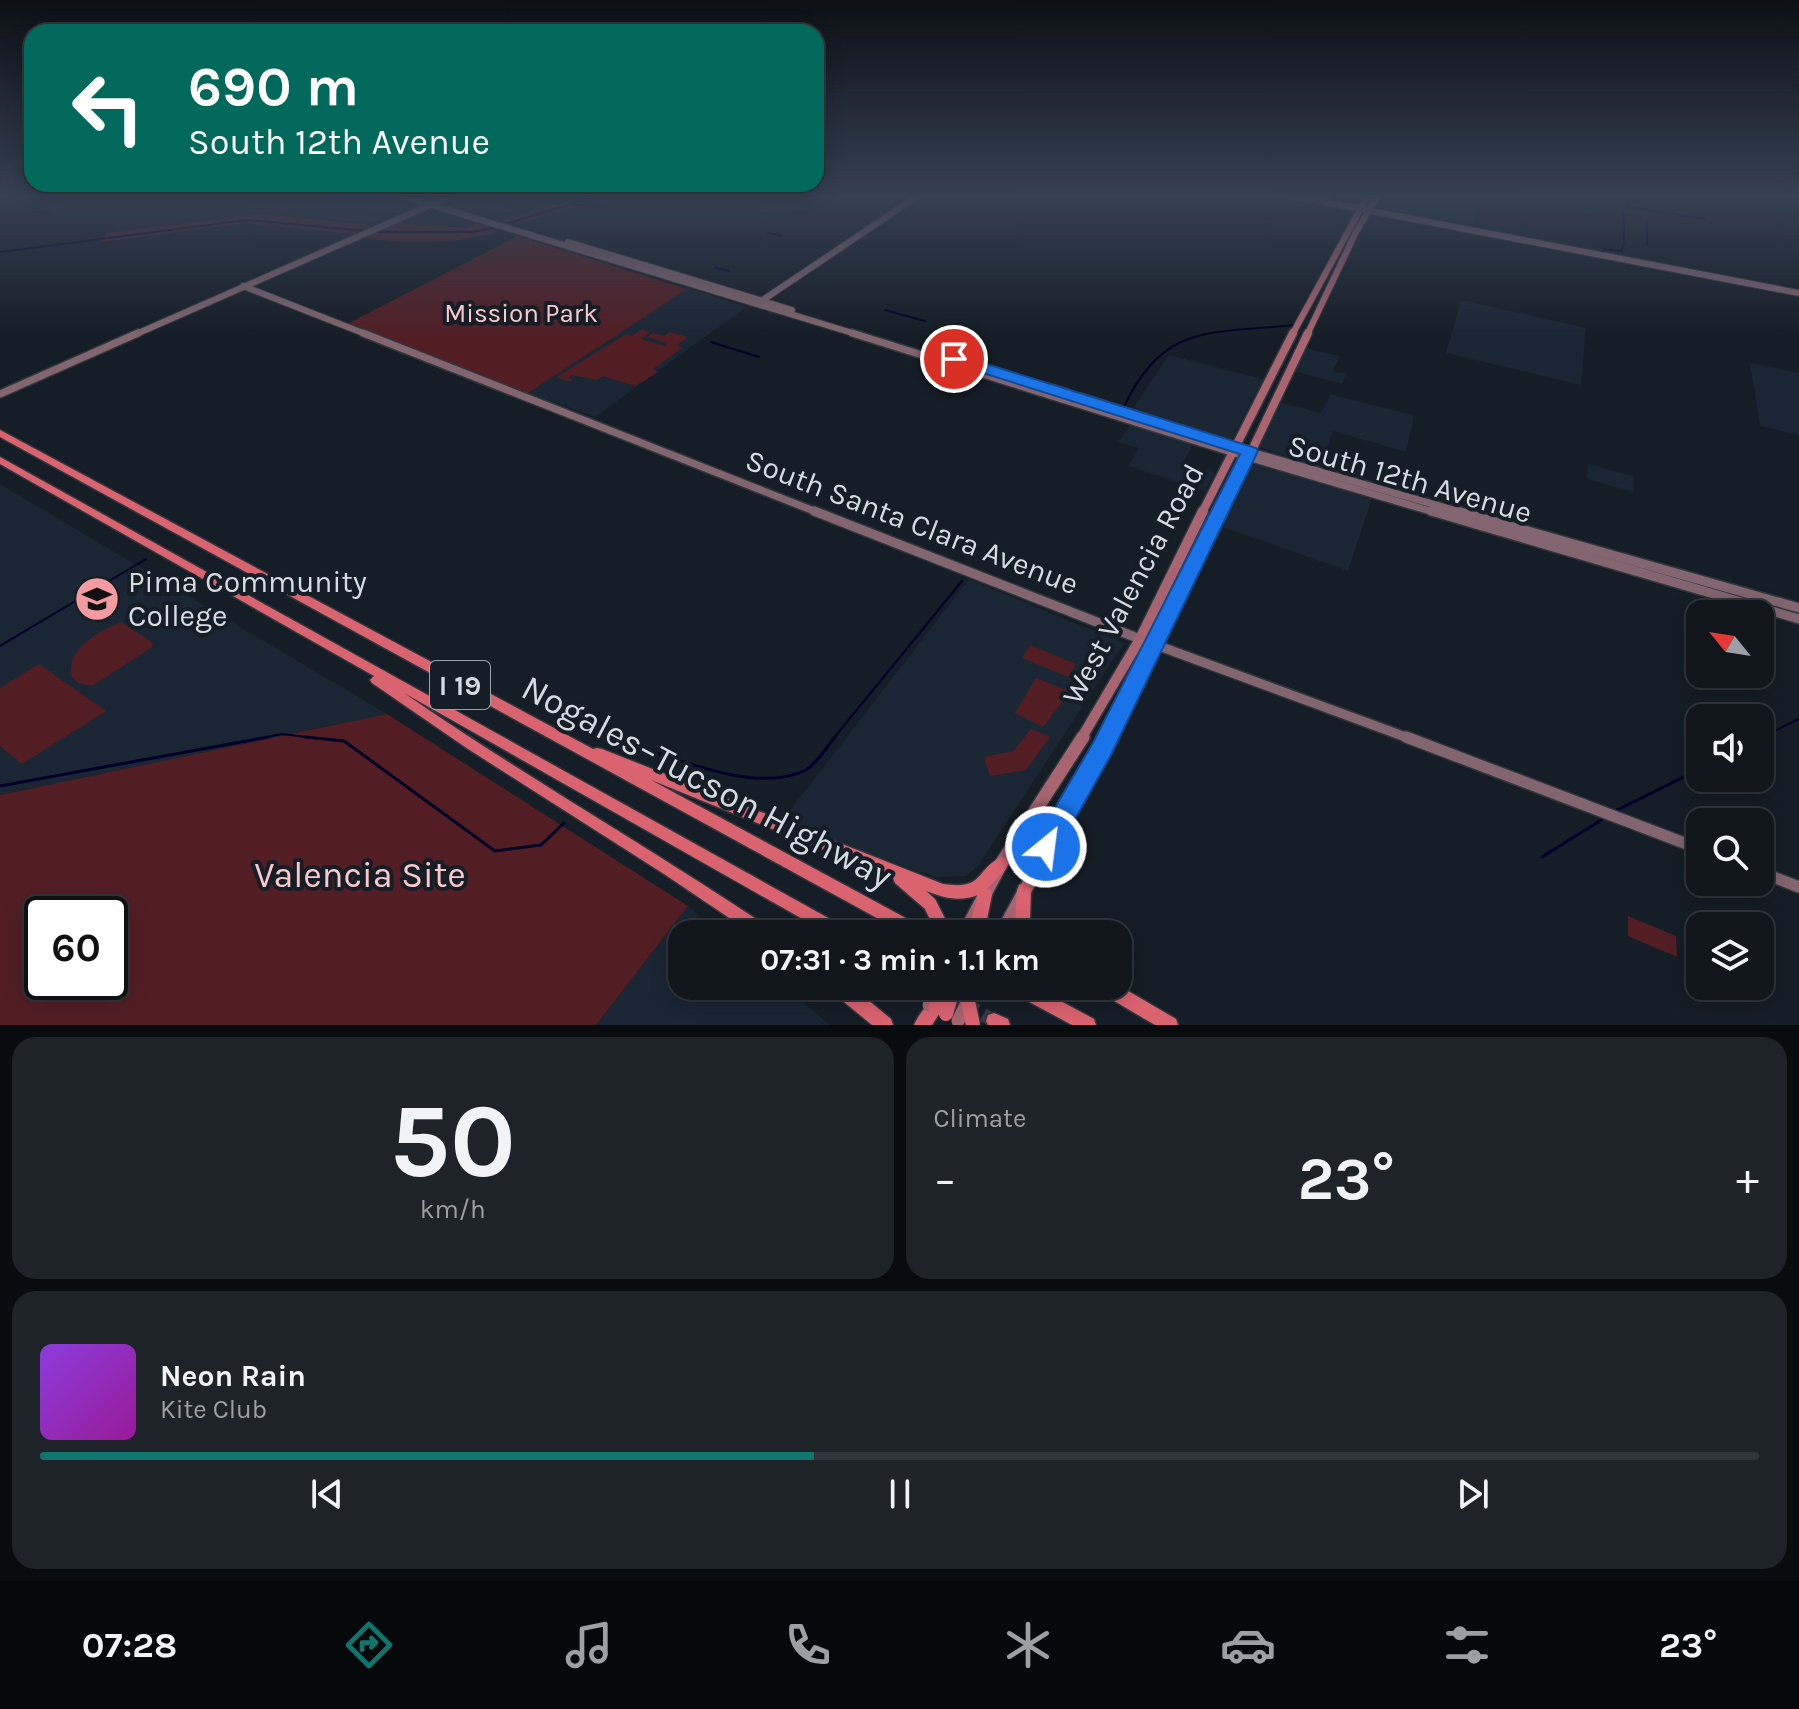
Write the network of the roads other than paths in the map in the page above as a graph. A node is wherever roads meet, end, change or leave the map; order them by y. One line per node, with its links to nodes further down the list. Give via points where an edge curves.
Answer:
1 (342, 243): 8 (street)
2 (562, 243): 7 (street, South 12th Avenue)
3 (848, 243): 10 (street)
4 (1342, 243): 12 (main road, West Valencia Road)
5 (1351, 243): 13 (main road, West Valencia Road)
6 (1537, 243): 9 (street)
7 (696, 284): 10 (street, South 12th Avenue); 11 (street, South 12th Avenue)
8 (243, 286): 16 (street); 25 (street, South Santa Clara Avenue)
9 (1799, 293)
10 (763, 300): 11 (street); 17 (street, South 12th Avenue)
11 (756, 305): 18 (street, South 12th Avenue)
12 (1301, 320): 13 (main road); 14 (main road, West Valencia Road)
13 (1312, 322): 15 (main road, West Valencia Road)
14 (1271, 378): 15 (main road); 20 (main road, West Valencia Road)
15 (1282, 382): 21 (main road, West Valencia Road)
16 (0, 394)
17 (1138, 415): 18 (street); 20 (street, South 12th Avenue)
18 (1121, 416): 20 (street, South 12th Avenue)
19 (0, 433): 28 (highway, Nogales–Tucson Highway / I 19)
20 (1233, 449): 21 (street, South 12th Avenue); 25 (main road, West Valencia Road)
21 (1248, 454): 23 (street, South 12th Avenue); 24 (street, South 12th Avenue); 26 (main road, West Valencia Road)
22 (0, 460): 27 (highway, Nogales–Tucson Highway / I 19)
23 (1799, 608)
24 (1799, 619)
25 (1140, 639): 26 (street, South Santa Clara Avenue); 30 (main road, West Valencia Road)
26 (1154, 643): 29 (street, South Santa Clara Avenue); 34 (main road, West Valencia Road)
27 (331, 649): 36 (highway, via 445,729); 37 (highway, Nogales–Tucson Highway / I 19)
28 (548, 733): 31 (highway); 38 (highway, Nogales–Tucson Highway / I 19)
29 (1686, 844)
30 (1001, 864): 31 (highway, via 981,886 962,895); 35 (main road, West Valencia Road)
31 (892, 872): 39 (highway, via 930,904)
32 (1774, 877): 33 (street)
33 (1799, 887)
34 (1024, 890): 42 (main road, West Valencia Road); 43 (highway)
35 (985, 895): 40 (main road, West Valencia Road); 41 (highway)
36 (745, 920)
37 (818, 920)
38 (895, 920)
39 (938, 920)
40 (972, 920)
41 (979, 920)
42 (1007, 920)
43 (1022, 920)
44 (855, 1000): 48 (highway)
45 (1042, 1000): 50 (highway)
46 (1128, 1000): 51 (highway)
47 (949, 1018): 49 (highway)
48 (885, 1025)
49 (920, 1025)
50 (1088, 1025)
51 (1170, 1025)

